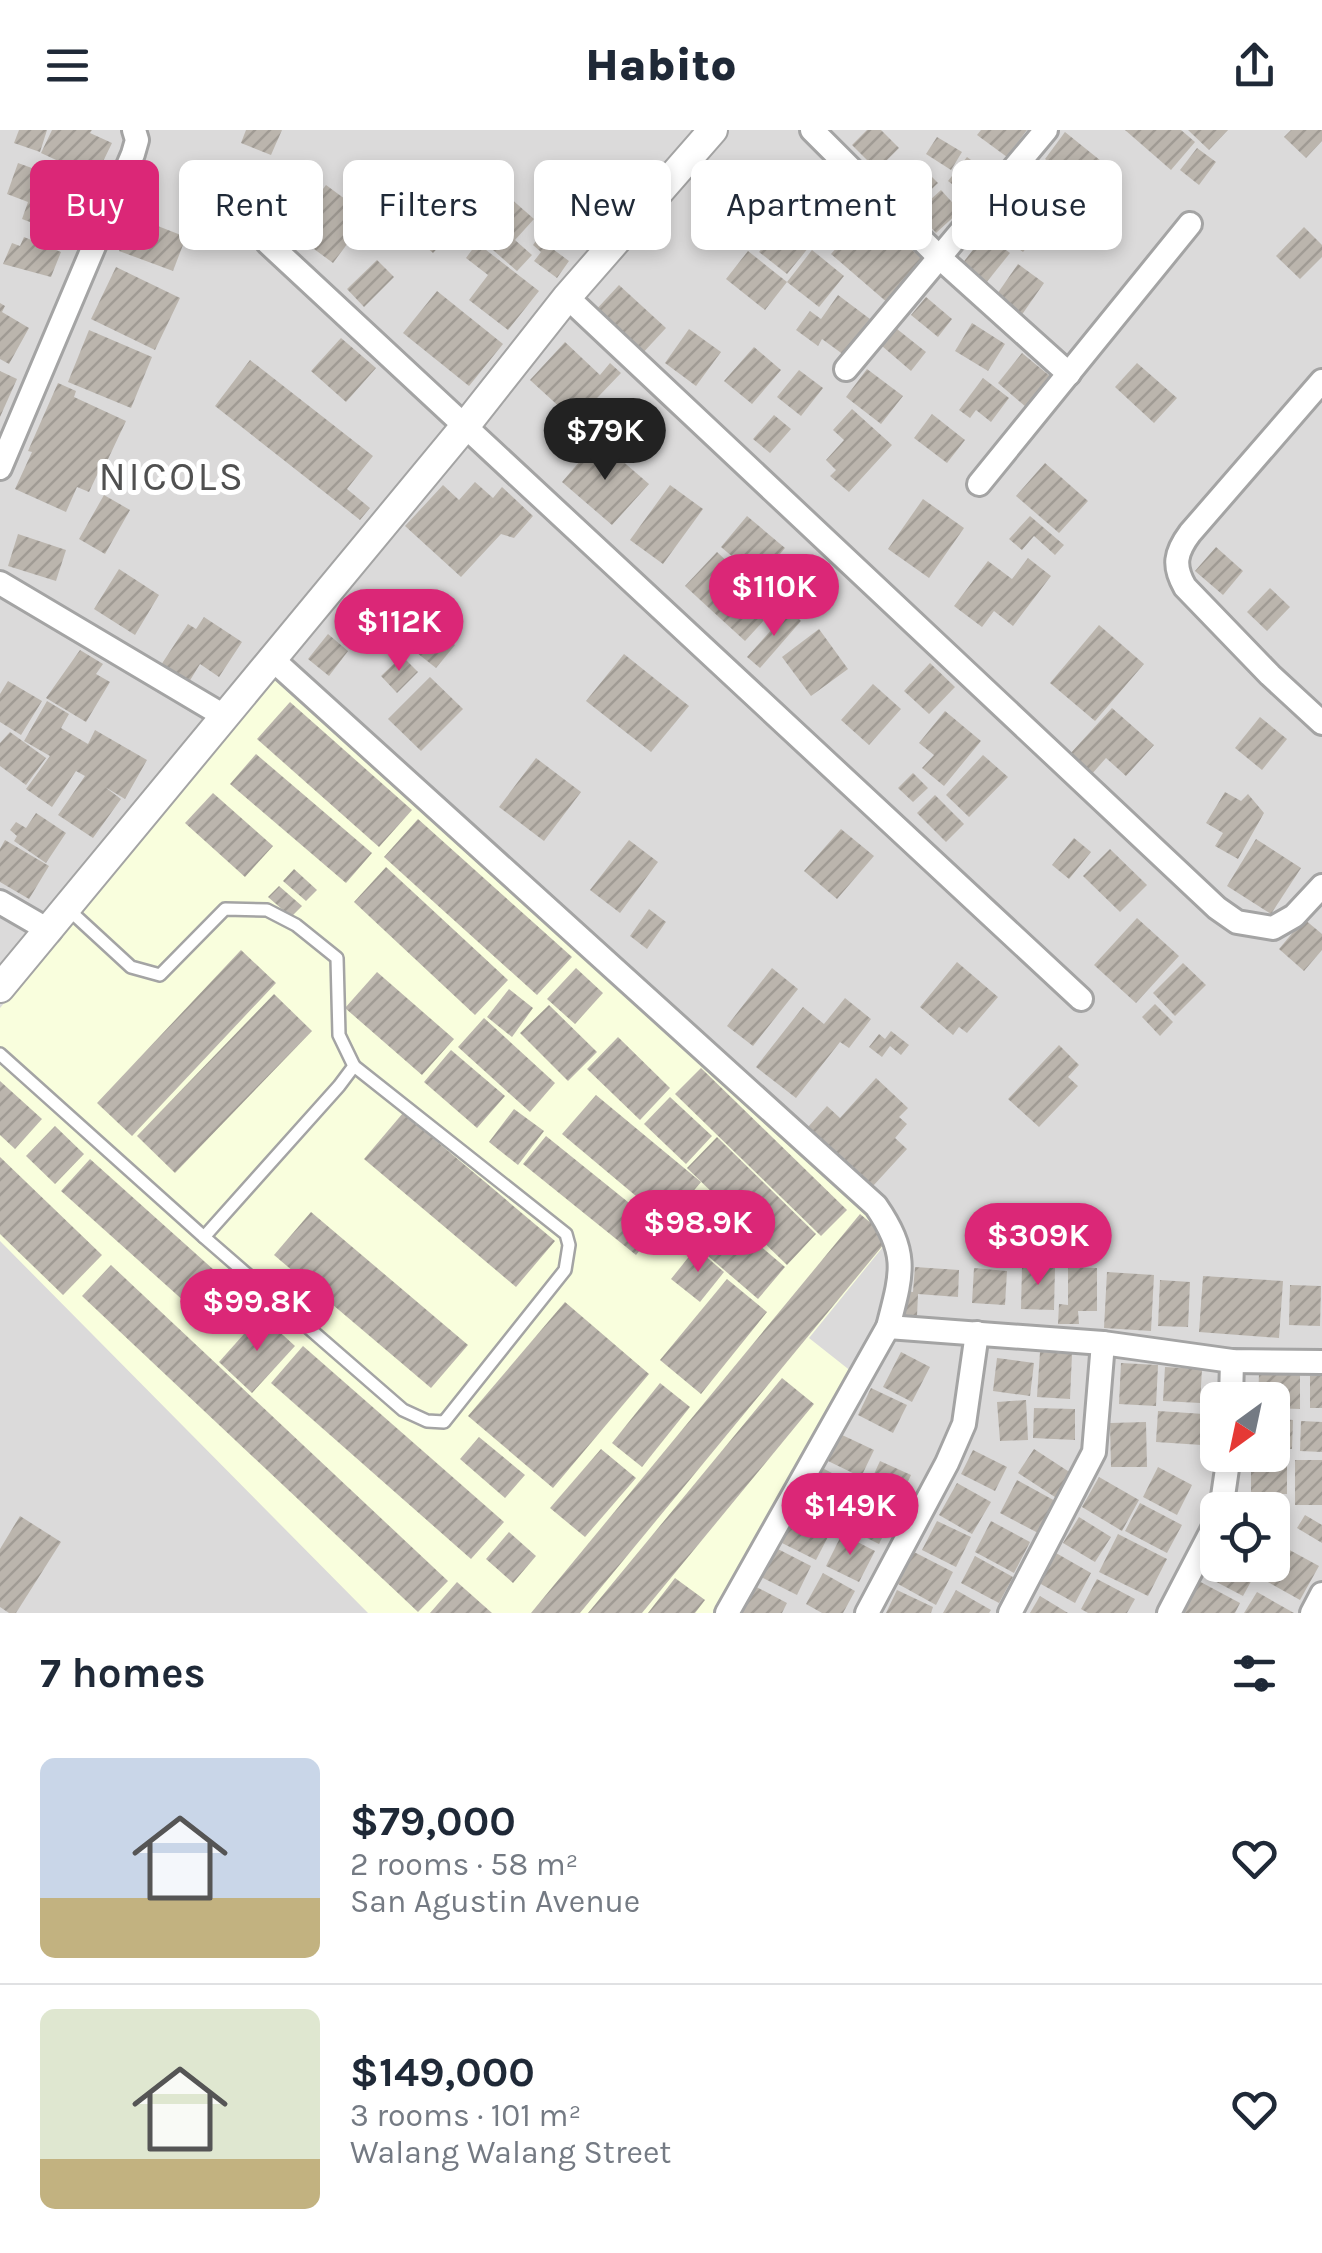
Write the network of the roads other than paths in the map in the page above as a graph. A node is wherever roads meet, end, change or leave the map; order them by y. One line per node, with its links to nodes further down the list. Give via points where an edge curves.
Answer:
1 (134, 130): 13 (street, via 134,154)
2 (713, 130): 8 (street)
3 (812, 130): 7 (street)
4 (1046, 130): 7 (street)
5 (1190, 224): 10 (street)
6 (276, 250): 12 (street)
7 (939, 257): 9 (street); 10 (street)
8 (568, 297): 12 (street); 19 (street, via 1218,908 1238,922 1273,928)
9 (846, 368)
10 (1069, 374): 14 (street)
11 (1322, 382): 18 (street, via 1176,557 1185,587)
12 (466, 425): 16 (street); 23 (street)
13 (0, 468)
14 (979, 484)
15 (0, 583): 17 (street)
16 (271, 658): 17 (street); 27 (street, via 876,1206 900,1256)
17 (224, 716): 21 (street)
18 (1322, 722)
19 (1322, 886)
20 (0, 902): 21 (street)
21 (59, 920): 22 (street); 25 (lane, via 131,967 160,975 226,910 267,910 296,924 337,958 339,1036)
22 (0, 988)
23 (1081, 999)
24 (0, 1054): 26 (lane)
25 (354, 1066): 26 (lane); 26 (lane, via 566,1234 569,1244 565,1270 444,1422 403,1410)
26 (204, 1237)
27 (888, 1327): 28 (street); 35 (street)
28 (977, 1334): 29 (street); 36 (street, via 964,1424)
29 (1103, 1343): 30 (street); 37 (street, via 1094,1452)
30 (1232, 1361): 31 (street); 32 (street)
31 (1322, 1362)
32 (1231, 1382)
33 (1200, 1554): 38 (street)
34 (1322, 1594): 39 (street)
35 (727, 1613)
36 (867, 1613)
37 (1010, 1613)
38 (1169, 1613)
39 (1312, 1613)

